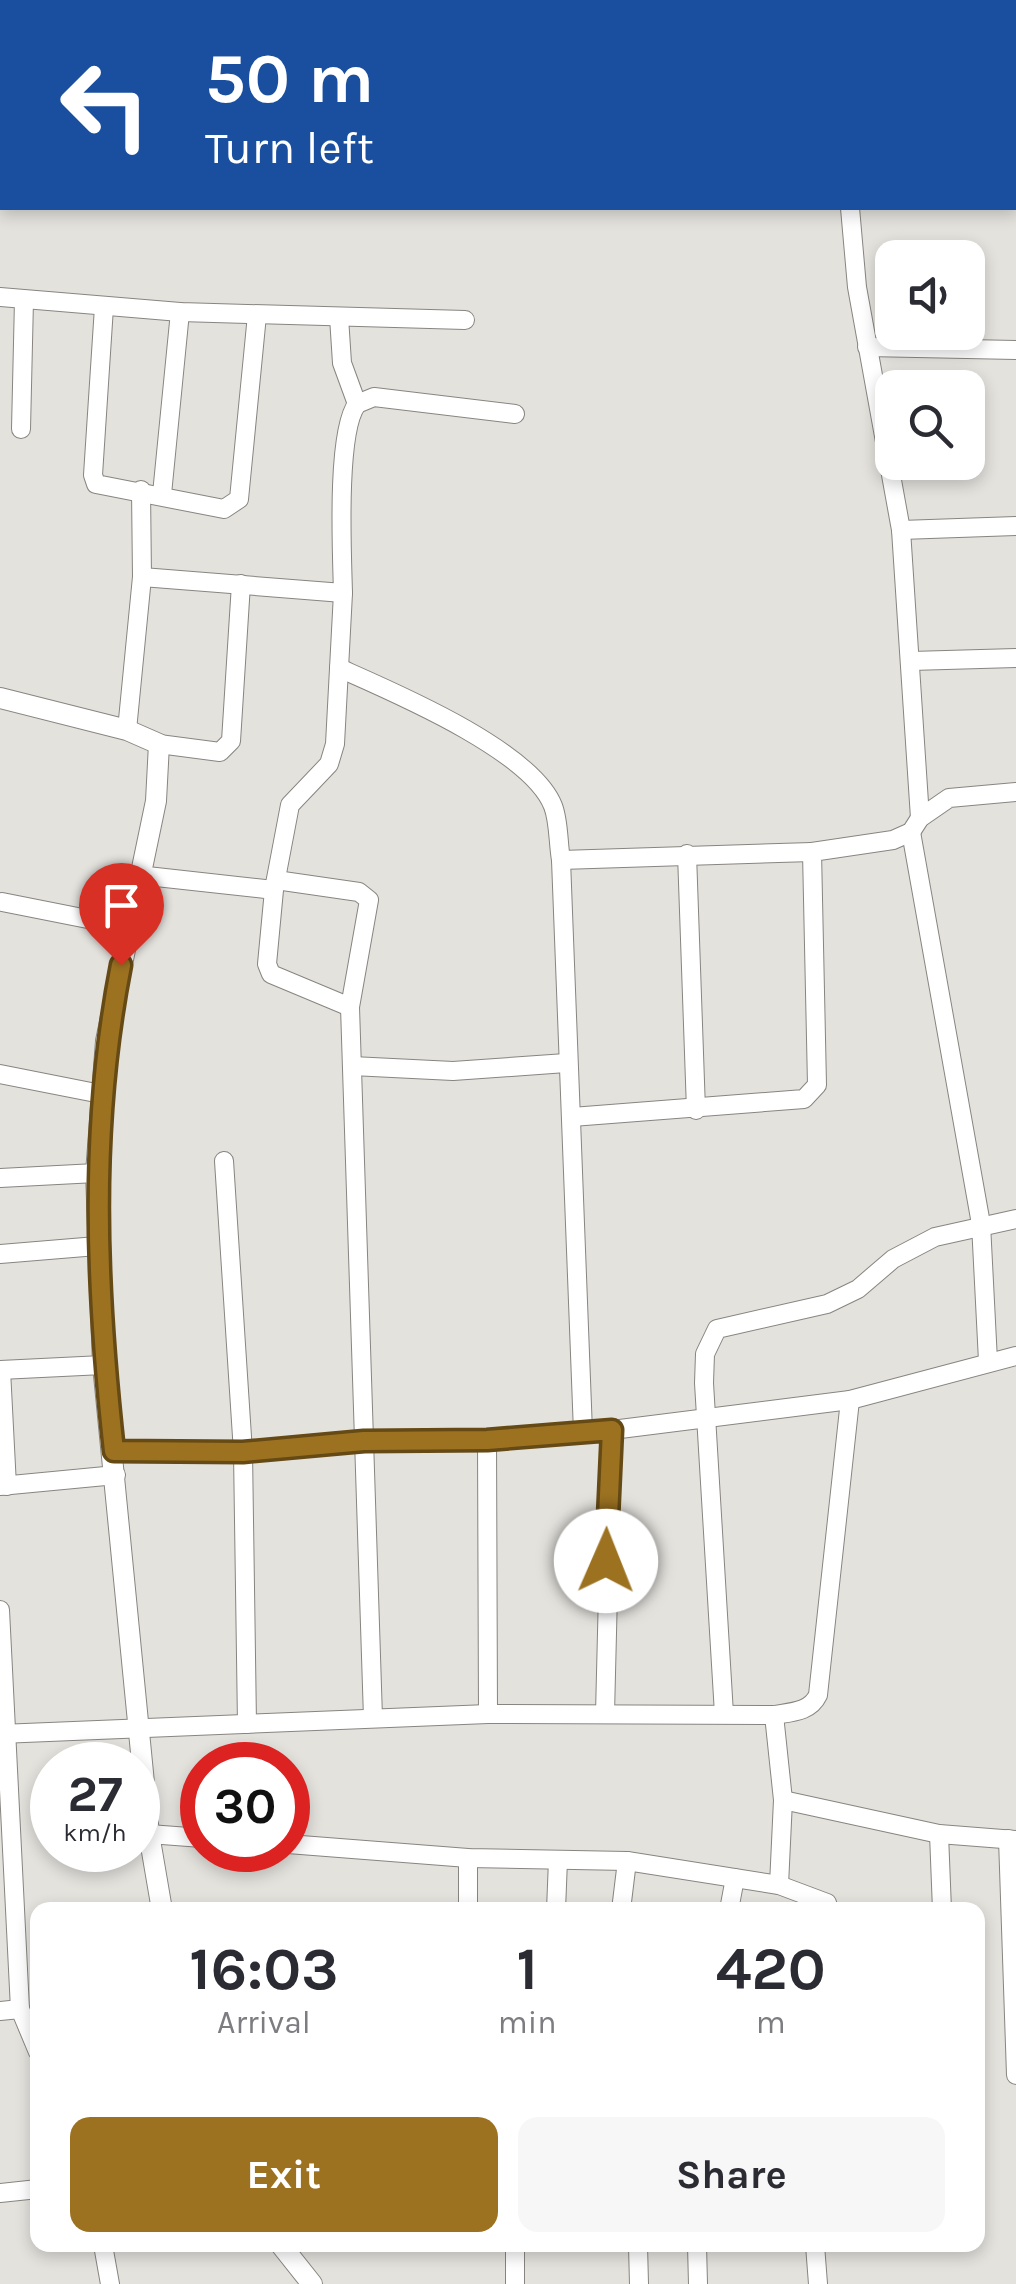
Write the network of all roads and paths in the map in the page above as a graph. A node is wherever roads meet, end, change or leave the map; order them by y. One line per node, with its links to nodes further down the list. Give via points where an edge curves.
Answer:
1 (850, 210): 9 (street)
2 (0, 297): 3 (street)
3 (24, 300): 4 (street); 13 (street)
4 (104, 307): 5 (street); 14 (street, via 93,475 102,487)
5 (180, 312): 6 (street); 15 (street)
6 (256, 316): 7 (street); 15 (street, via 239,500 224,508)
7 (339, 317): 8 (street); 11 (street, via 342,363)
8 (465, 320)
9 (867, 348): 10 (street); 17 (street)
10 (1016, 350)
11 (357, 404): 12 (street, via 374,397); 20 (street, via 348,423)
12 (515, 414)
13 (21, 429)
14 (141, 490): 15 (street); 18 (street)
15 (162, 494)
16 (1016, 526): 17 (street)
17 (901, 530): 22 (street)
18 (142, 577): 19 (street); 25 (street)
19 (241, 584): 20 (street); 26 (street, via 231,741 220,752)
20 (343, 594): 23 (street)
21 (1016, 658): 22 (street)
22 (911, 661): 28 (street)
23 (339, 668): 31 (street, via 428,707 526,770 554,808); 33 (street, via 335,744 329,764 290,804)
24 (0, 698): 25 (street)
25 (127, 730): 26 (street)
26 (159, 744): 32 (street, via 156,800)
27 (1016, 792): 28 (street, via 949,798)
28 (916, 825): 29 (street, via 872,846); 47 (street)
29 (812, 852): 30 (street); 41 (street, via 817,1085 804,1099)
30 (688, 854): 31 (street); 41 (street)
31 (561, 860): 37 (street)
32 (138, 874): 33 (street); 35 (street)
33 (275, 885): 36 (street, via 266,964 271,974); 36 (street, via 359,892 368,900)
34 (2, 902): 35 (street)
35 (128, 927): 40 (street)
36 (350, 1007): 38 (street)
37 (566, 1064): 38 (street); 42 (street)
38 (352, 1066): 59 (street)
39 (0, 1074): 40 (street)
40 (100, 1094): 44 (street)
41 (696, 1110): 42 (street)
42 (572, 1117): 57 (street)
43 (224, 1161): 61 (street)
44 (96, 1173): 45 (street); 48 (street)
45 (0, 1178)
46 (1016, 1220): 47 (street)
47 (981, 1224): 51 (street); 55 (street, via 893,1259 827,1304 717,1329 704,1354)
48 (97, 1246): 49 (street); 52 (street)
49 (0, 1254)
50 (1016, 1356): 51 (street)
51 (988, 1361): 54 (street)
52 (103, 1366): 53 (street); 60 (street)
53 (0, 1370): 63 (street)
54 (850, 1400): 55 (street); 68 (street, via 818,1695 801,1711)
55 (706, 1419): 56 (street); 67 (street)
56 (612, 1430): 57 (street); 66 (street)
57 (583, 1432): 58 (street)
58 (487, 1440): 59 (street); 65 (street)
59 (364, 1441): 61 (street); 69 (street)
60 (114, 1451): 61 (street); 62 (street)
61 (243, 1452): 70 (street)
62 (116, 1475): 63 (street); 71 (street)
63 (4, 1486)
64 (0, 1610): 72 (street)
65 (488, 1714): 66 (street); 69 (street)
66 (604, 1714): 67 (street)
67 (724, 1714): 68 (street)
68 (774, 1715): 74 (street)
69 (373, 1718): 70 (street)
70 (247, 1724): 71 (street)
71 (138, 1725): 72 (street); 73 (street)
72 (4, 1734): 92 (street)
73 (140, 1742)
74 (783, 1800): 75 (street); 83 (street)
75 (938, 1834): 76 (street); 90 (street)
76 (1012, 1840): 91 (street)
77 (310, 1846): 78 (street)
78 (468, 1858): 79 (street); 85 (street)
79 (558, 1860): 80 (street); 86 (street)
80 (628, 1861): 82 (street); 87 (street)
81 (155, 1872): 84 (street)
82 (735, 1878): 83 (street); 88 (street)
83 (780, 1885): 89 (street)
84 (161, 1902)
85 (468, 1902)
86 (556, 1902)
87 (622, 1902)
88 (730, 1902)
89 (827, 1902)
90 (942, 1902)
91 (1013, 1986): 95 (street)
92 (20, 2010): 93 (street); 94 (street)
93 (0, 2012)
94 (30, 2033)
95 (1016, 2075)
96 (30, 2190): 97 (street)
97 (0, 2192)
98 (104, 2252): 104 (street)
99 (287, 2252): 105 (street)
100 (515, 2252): 106 (street)
101 (638, 2252): 107 (street)
102 (697, 2252): 108 (street)
103 (816, 2252): 109 (street)
104 (110, 2284)
105 (312, 2284)
106 (514, 2284)
107 (639, 2284)
108 (698, 2284)
109 (818, 2284)

